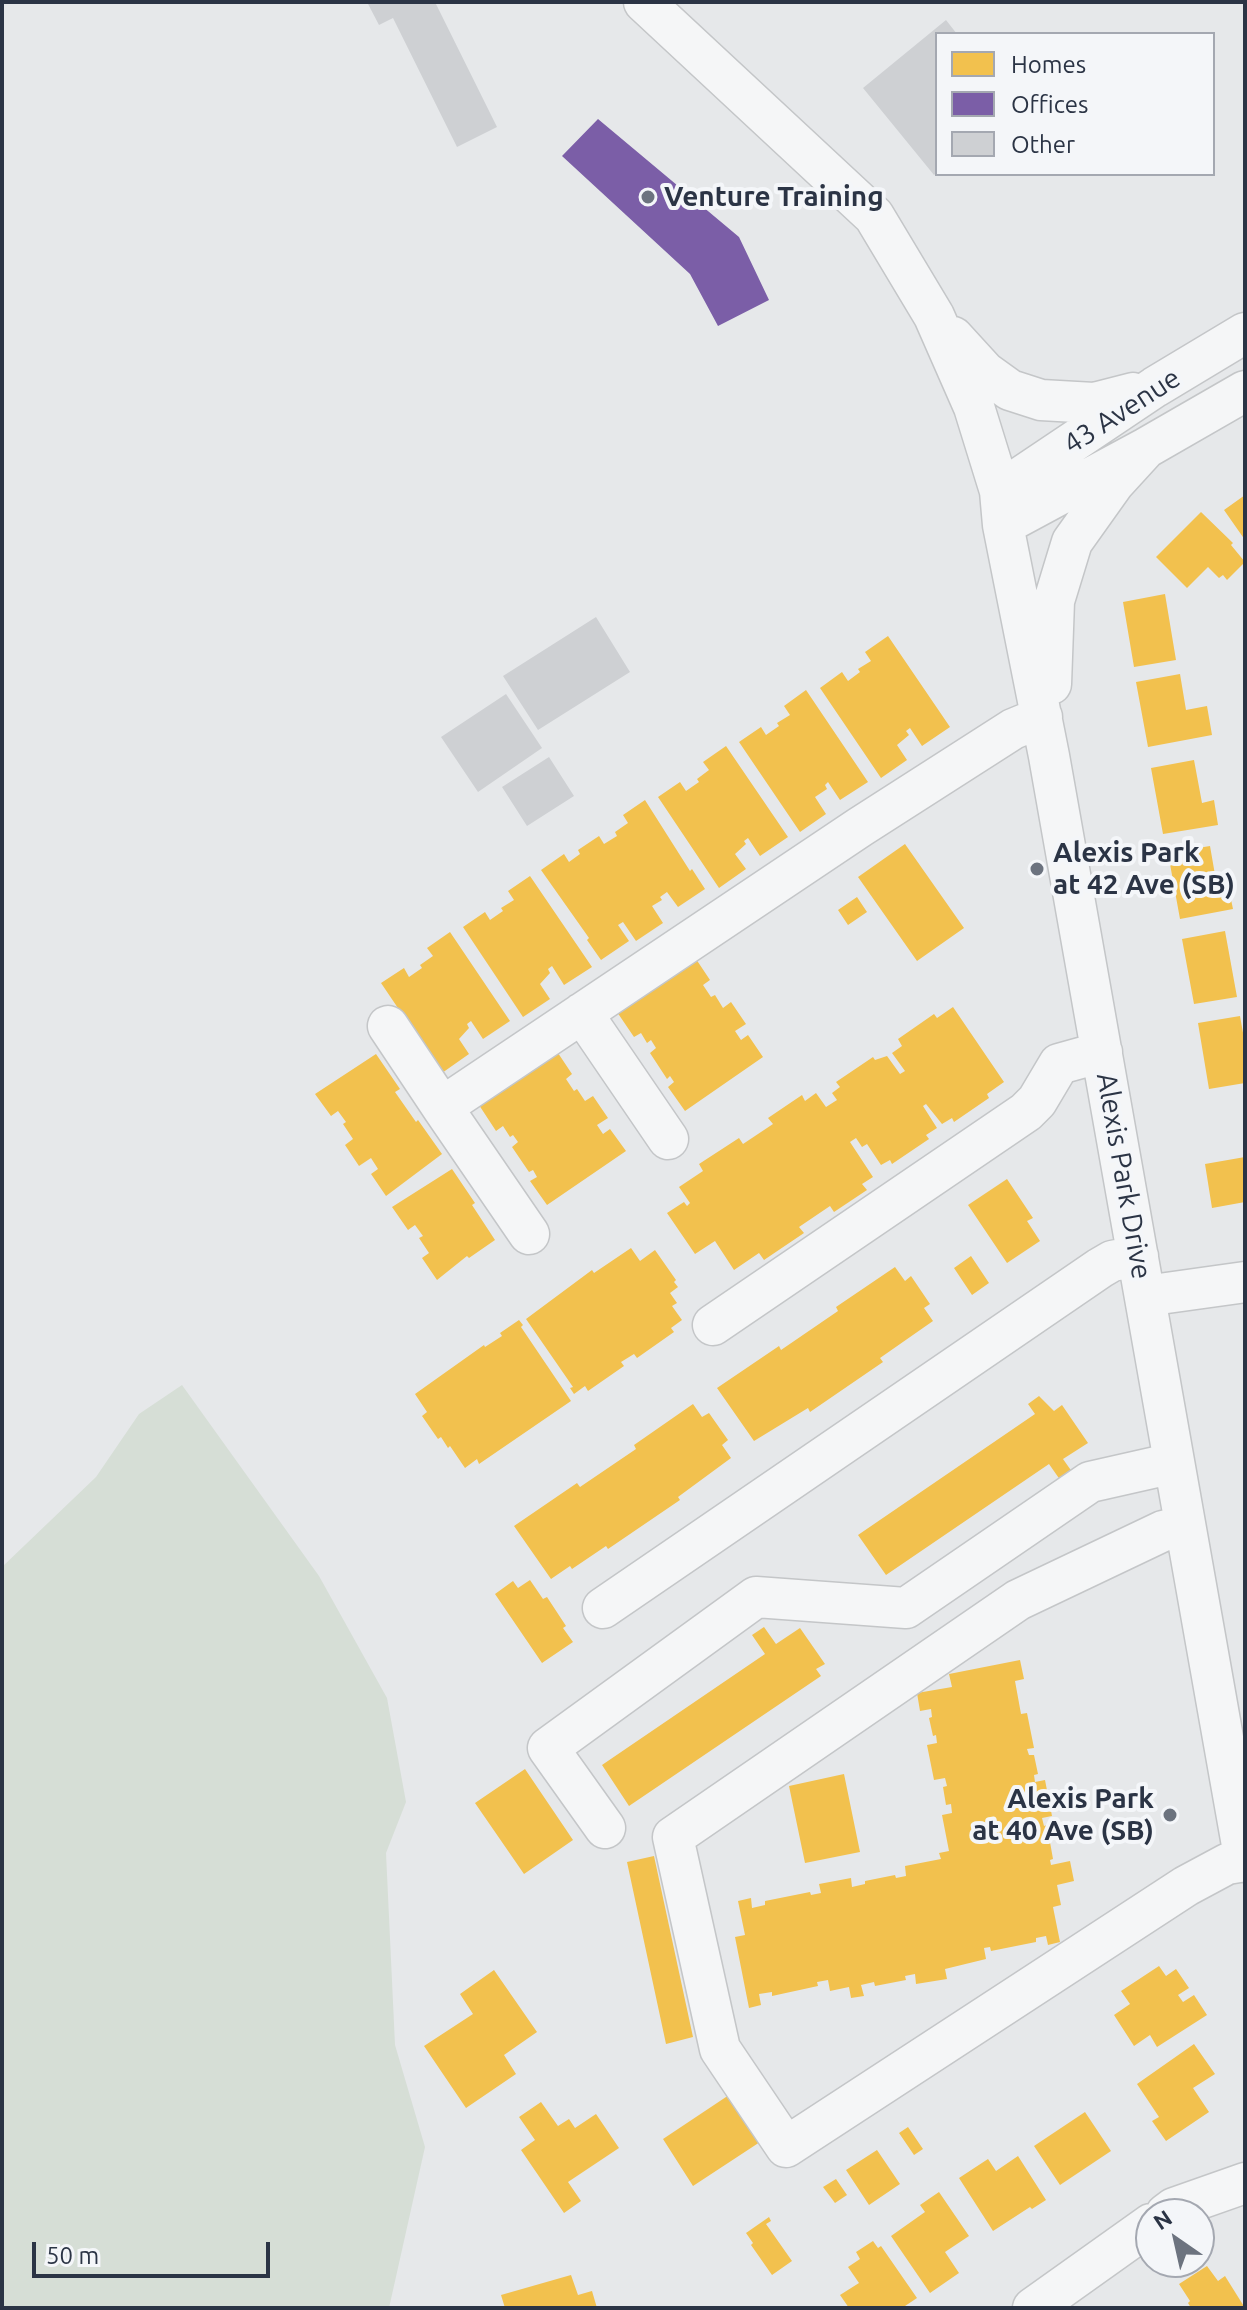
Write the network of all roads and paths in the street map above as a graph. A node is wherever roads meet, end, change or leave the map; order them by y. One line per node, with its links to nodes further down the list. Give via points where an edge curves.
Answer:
1 (644, 2): 2 (street, via 874,216)
2 (934, 316): 4 (street, via 985,372 1010,390 1041,400 1094,403); 7 (street, Alexis Park Drive, via 974,407)
3 (1245, 333): 4 (street, 43 Avenue)
4 (1155, 387): 7 (street, 43 Avenue)
5 (1245, 391): 6 (street, 43 Avenue)
6 (1146, 448): 7 (street, 43 Avenue); 9 (street, via 1072,542 1054,601)
7 (1002, 508): 8 (street, Alexis Park Drive)
8 (1042, 717): 9 (street, Alexis Park Drive); 10 (street, via 1013,729 872,819)
9 (1049, 756): 12 (street, Alexis Park Drive)
10 (582, 1013): 13 (street); 14 (street)
11 (388, 1026): 13 (street)
12 (1102, 1052): 16 (street, Alexis Park Drive); 19 (street, via 1059,1064 1026,1112)
13 (442, 1107): 15 (street)
14 (668, 1139)
15 (529, 1234)
16 (1138, 1256): 18 (street, Alexis Park Drive); 22 (street, via 1100,1268)
17 (1245, 1282): 18 (street)
18 (1145, 1296): 20 (street, Alexis Park Drive)
19 (713, 1325)
20 (1174, 1463): 21 (street, Alexis Park Drive); 23 (street, via 1090,1482 906,1608 756,1597 548,1748)
21 (1185, 1526): 24 (street, Alexis Park Drive); 24 (street, via 1163,1531 1018,1600 673,1837 720,2049 786,2147 1186,1886 1227,1864)
22 (603, 1608)
23 (605, 1828)
24 (1245, 1861)
25 (1245, 2183): 26 (street)
26 (1202, 2198)
27 (1135, 2235): 28 (street)
28 (1033, 2308)

